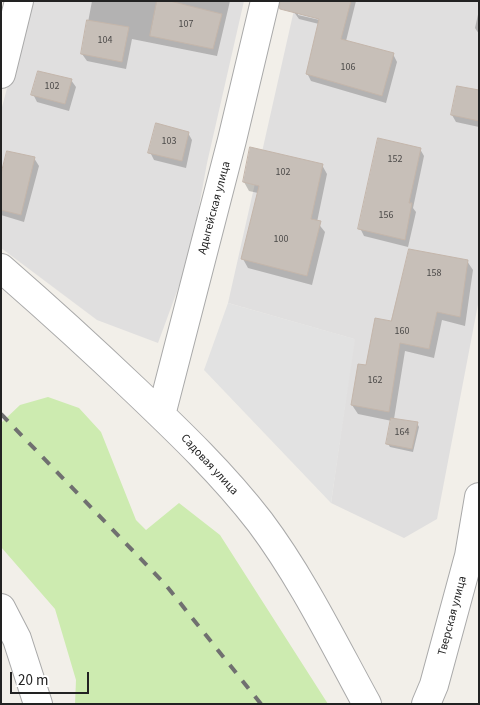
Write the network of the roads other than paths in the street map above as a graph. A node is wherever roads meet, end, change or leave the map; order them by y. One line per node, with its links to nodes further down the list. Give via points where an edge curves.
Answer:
1 (19, 1): 3 (street)
2 (265, 1): 5 (street, Адыгейская улица)
3 (1, 74)
4 (1, 268): 5 (street, Садовая улица)
5 (161, 415): 9 (street, Садовая улица, via 208,462 260,522 308,596)
6 (479, 496): 10 (street, Тверская улица, via 469,556)
7 (1, 608): 8 (street, via 17,639)
8 (38, 704)
9 (367, 704)
10 (426, 704)

